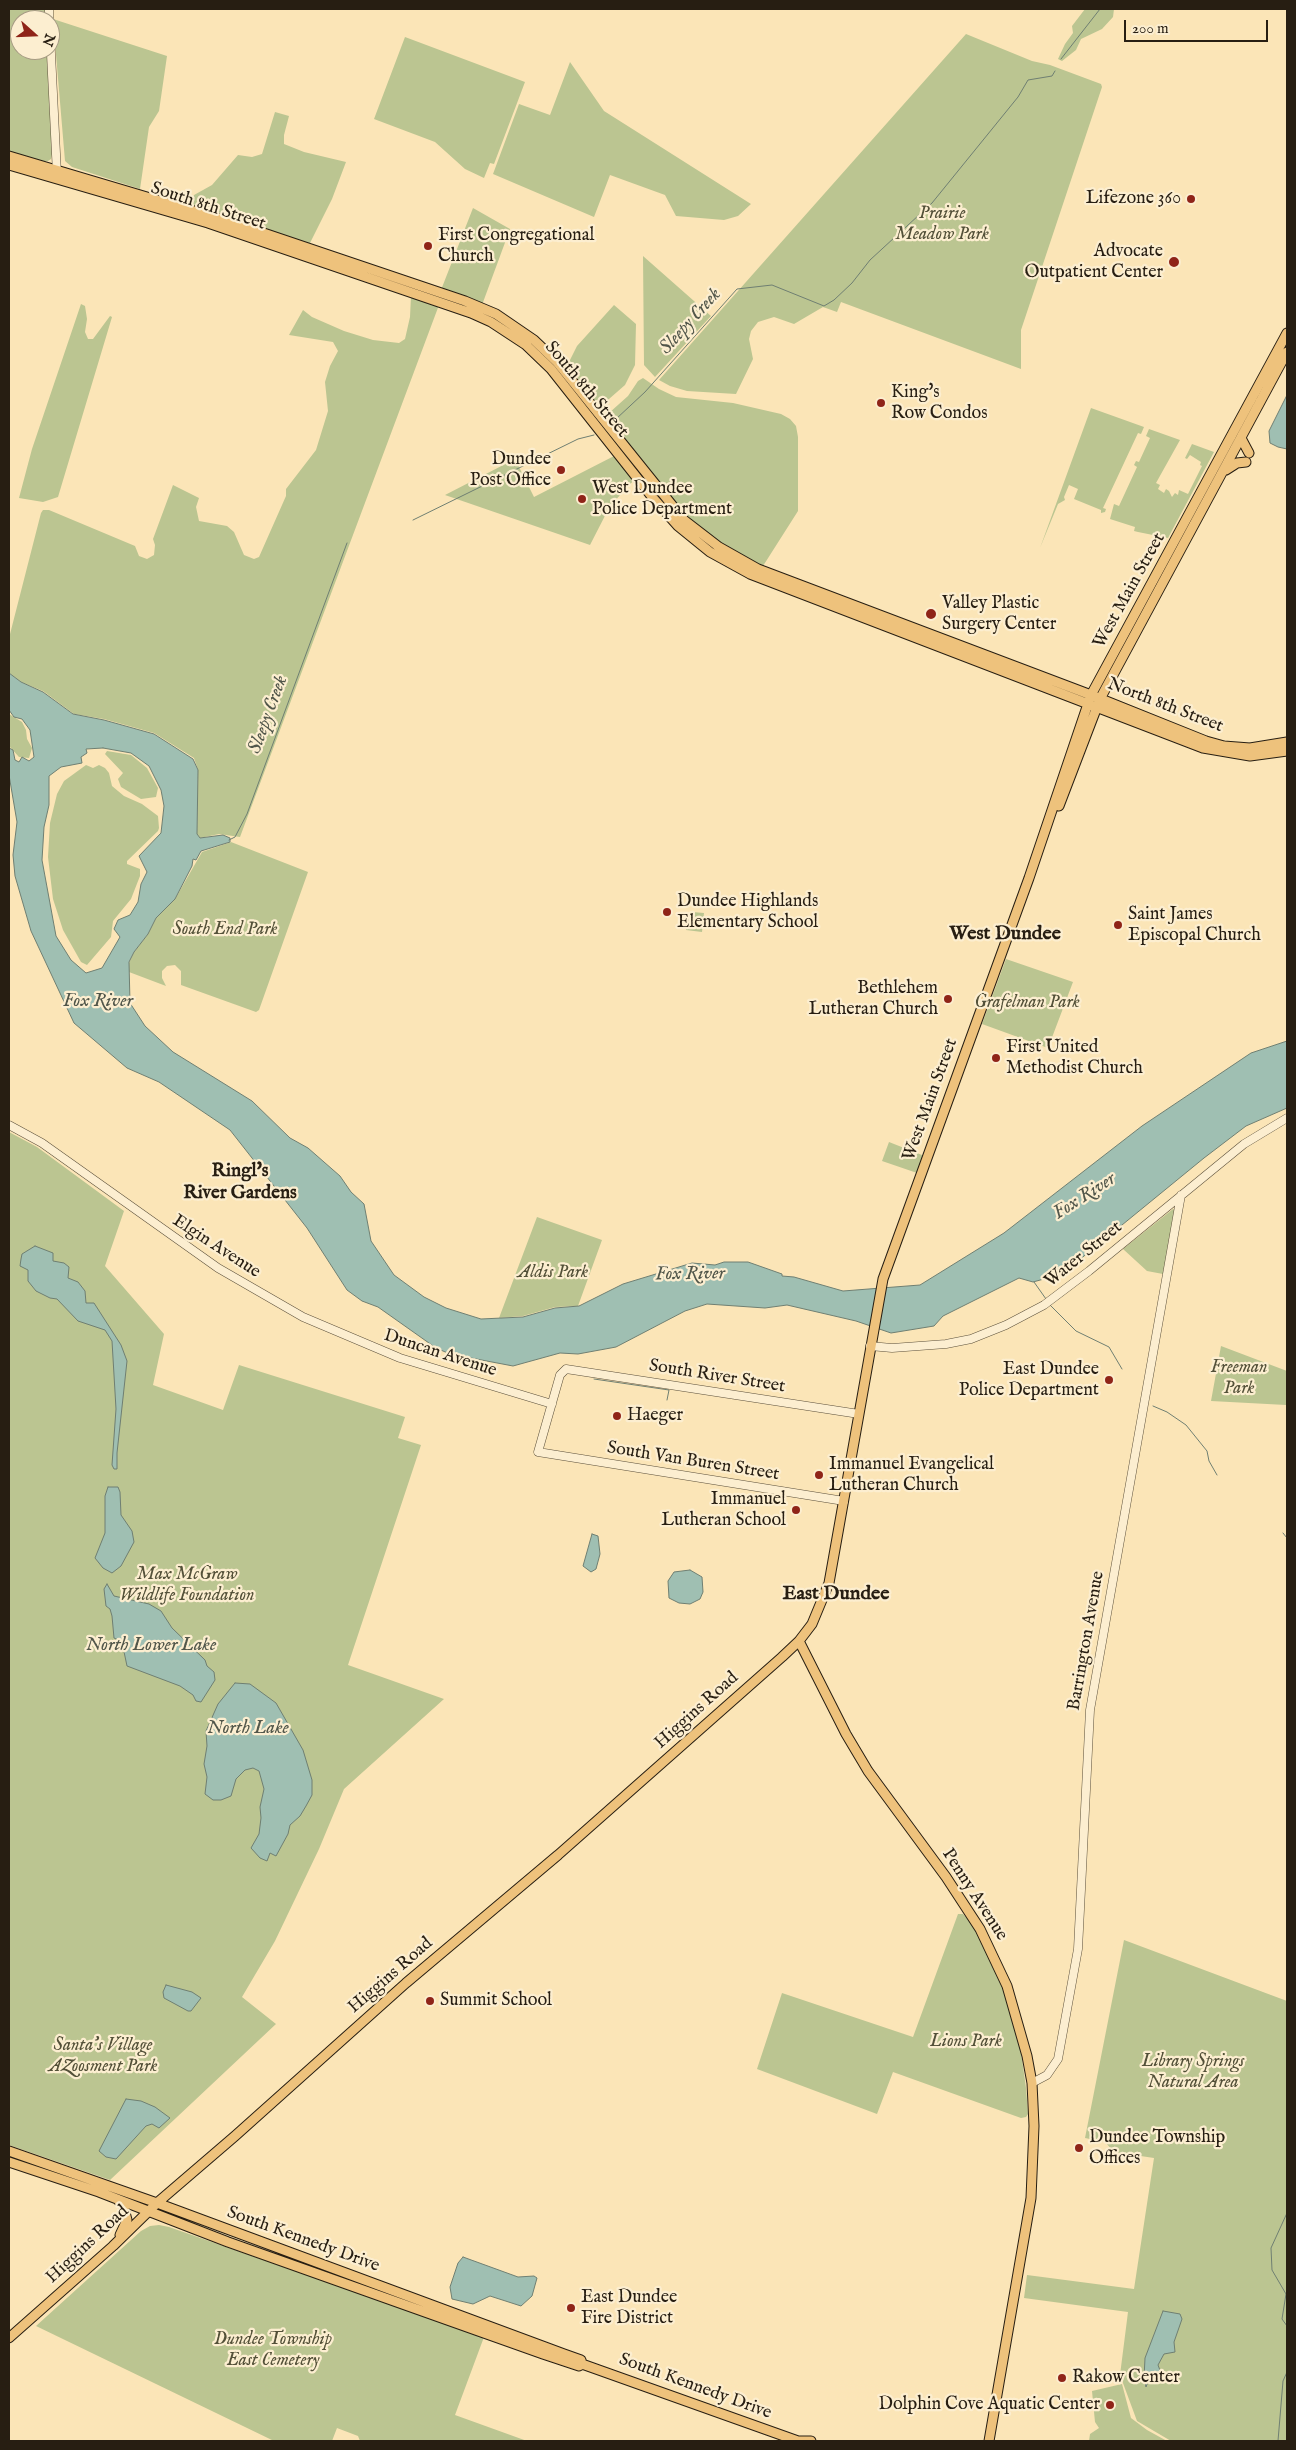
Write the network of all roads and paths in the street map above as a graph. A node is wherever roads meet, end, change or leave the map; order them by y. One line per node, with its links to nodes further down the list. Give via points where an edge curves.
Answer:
1 (51, 60): 4 (street)
2 (9, 156): 4 (main road, South 8th Street)
3 (9, 165): 4 (main road, South 8th Street)
4 (57, 174): 9 (main road, South 8th Street, via 248,227 496,314 534,340 557,362 684,520 728,553 767,572); 11 (main road, South 8th Street, via 215,225 491,322 526,345 552,369 653,498 678,526 710,552 761,579)
5 (1287, 333): 9 (main road, West Main Street)
6 (1287, 352): 7 (main road, West Main Street)
7 (1241, 438): 8 (main road, West Main Street); 8 (main road, via 1247,458)
8 (1222, 473): 10 (main road, West Main Street)
9 (1091, 695): 10 (main road, North 8th Street); 11 (main road, West Main Street)
10 (1100, 699): 11 (main road, West Main Street); 12 (main road, North 8th Street, via 1219,745 1259,748)
11 (1092, 706): 13 (main road, North 8th Street, via 1218,752 1250,756); 18 (main road, West Main Street, via 882,1282)
12 (1287, 742)
13 (1287, 751)
14 (1287, 1118): 16 (street, Water Street, via 1247,1141)
15 (9, 1125): 17 (street, Elgin Avenue, via 42,1144 218,1268)
16 (1181, 1194): 18 (street, Water Street, via 1052,1299 1006,1325 954,1342 892,1348); 23 (street, Barrington Avenue, via 1090,1710 1078,1949 1058,2059 1047,2075)
17 (321, 1326): 19 (street, Duncan Avenue, via 400,1358)
18 (871, 1341): 20 (main road, West Main Street)
19 (552, 1404): 20 (street, South River Street, via 561,1373 570,1369); 21 (street, South Van Buren Street, via 538,1452)
20 (858, 1414): 21 (main road, West Main Street)
21 (844, 1501): 22 (main road, Higgins Road, via 827,1588 815,1617)
22 (799, 1641): 23 (main road, Penny Avenue, via 868,1771 946,1877 987,1942 1008,1989); 27 (main road, Higgins Road, via 588,1830 406,1983)
23 (1032, 2083): 34 (main road, Penny Avenue, via 1034,2152 1031,2198)
24 (9, 2150): 27 (main road, South Kennedy Drive)
25 (9, 2162): 26 (main road, South Kennedy Drive)
26 (118, 2199): 28 (main road, South Kennedy Drive); 29 (main road, via 127,2220)
27 (158, 2203): 28 (main road, Higgins Road); 31 (main road, South Kennedy Drive, via 581,2360)
28 (148, 2212): 29 (main road, Higgins Road); 31 (main road, South Kennedy Drive, via 543,2354 579,2366)
29 (113, 2246): 30 (main road, Higgins Road)
30 (9, 2338)
31 (582, 2364): 32 (main road, South Kennedy Drive)
32 (798, 2441): 33 (main road, South Kennedy Drive)
33 (811, 2441)
34 (990, 2441)

